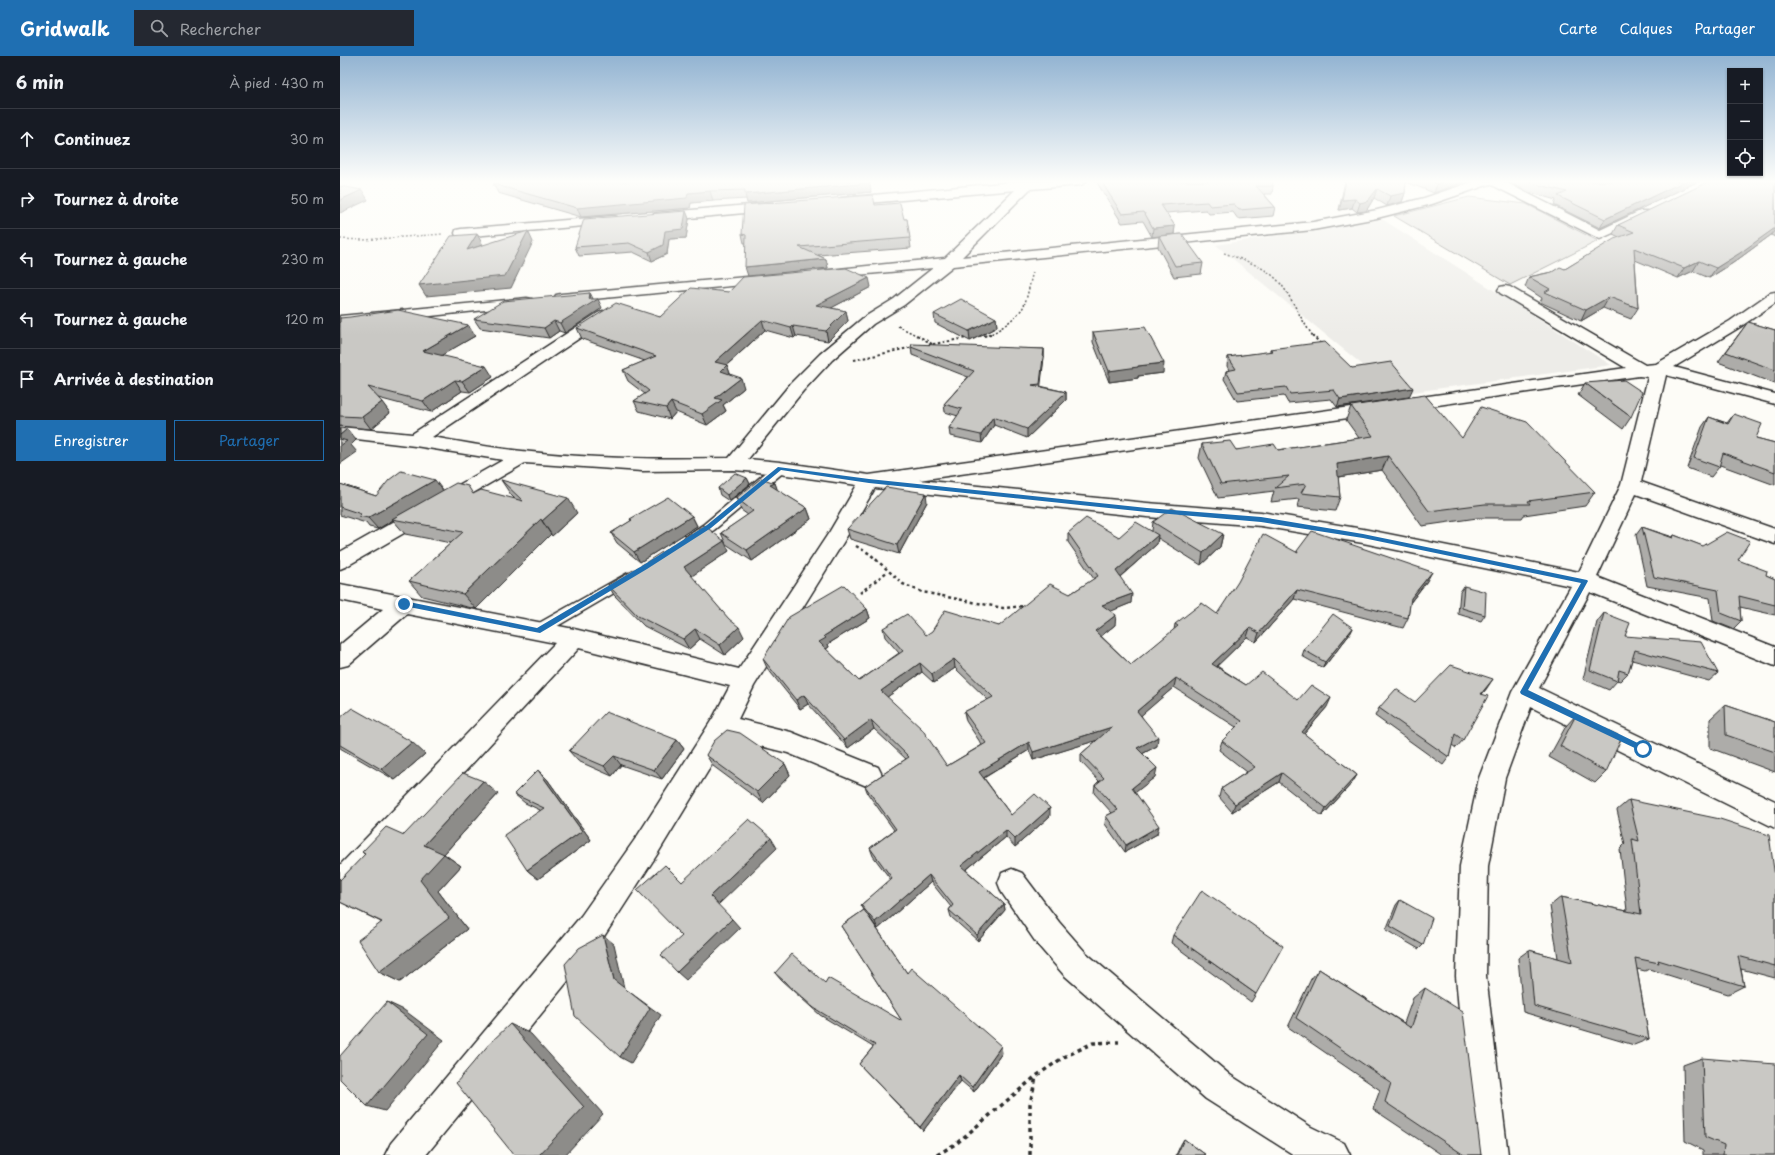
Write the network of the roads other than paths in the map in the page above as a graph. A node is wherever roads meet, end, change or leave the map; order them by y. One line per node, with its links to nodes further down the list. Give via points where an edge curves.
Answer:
1 (469, 232): 6 (street)
2 (979, 232): 7 (street)
3 (1255, 232): 7 (street)
4 (1595, 232): 5 (street, via 1600,235)
5 (1606, 232)
6 (461, 233)
7 (949, 262): 8 (street); 21 (street, via 899,302 868,321 826,357 797,387)
8 (815, 274)
9 (783, 277): 11 (street)
10 (1505, 290): 16 (street)
11 (641, 291): 13 (street); 19 (street)
12 (1775, 296): 14 (street)
13 (340, 321)
14 (1735, 324): 15 (street); 16 (street)
15 (1755, 330)
16 (1652, 372): 17 (street); 23 (street); 24 (street)
17 (1775, 399)
18 (340, 432): 19 (street)
19 (416, 440): 20 (street)
20 (522, 457): 21 (street, via 642,466); 27 (street)
21 (734, 464): 22 (street)
22 (780, 468): 23 (street); 26 (lane, via 709,527)
23 (869, 481): 29 (street, via 1261,520 1363,536); 36 (street)
24 (1631, 485): 25 (street); 29 (street)
25 (1775, 537)
26 (677, 547)
27 (340, 561)
28 (638, 572): 32 (lane)
29 (1585, 581): 34 (street); 37 (street)
30 (340, 592): 31 (street)
31 (404, 604): 32 (street); 35 (street)
32 (537, 631): 33 (street)
33 (574, 638): 36 (street); 42 (street)
34 (1775, 657)
35 (340, 658)
36 (745, 680): 38 (street)
37 (1524, 692): 40 (street); 45 (street, via 1492,778 1474,866 1471,976)
38 (722, 726): 39 (street, via 791,743); 43 (street, via 592,927)
39 (869, 775)
40 (1775, 816)
41 (1012, 883): 44 (street, via 1048,933 1075,964 1155,1034 1218,1087 1299,1139)
42 (340, 886)
43 (403, 1155)
44 (1332, 1155)
45 (1490, 1155)

